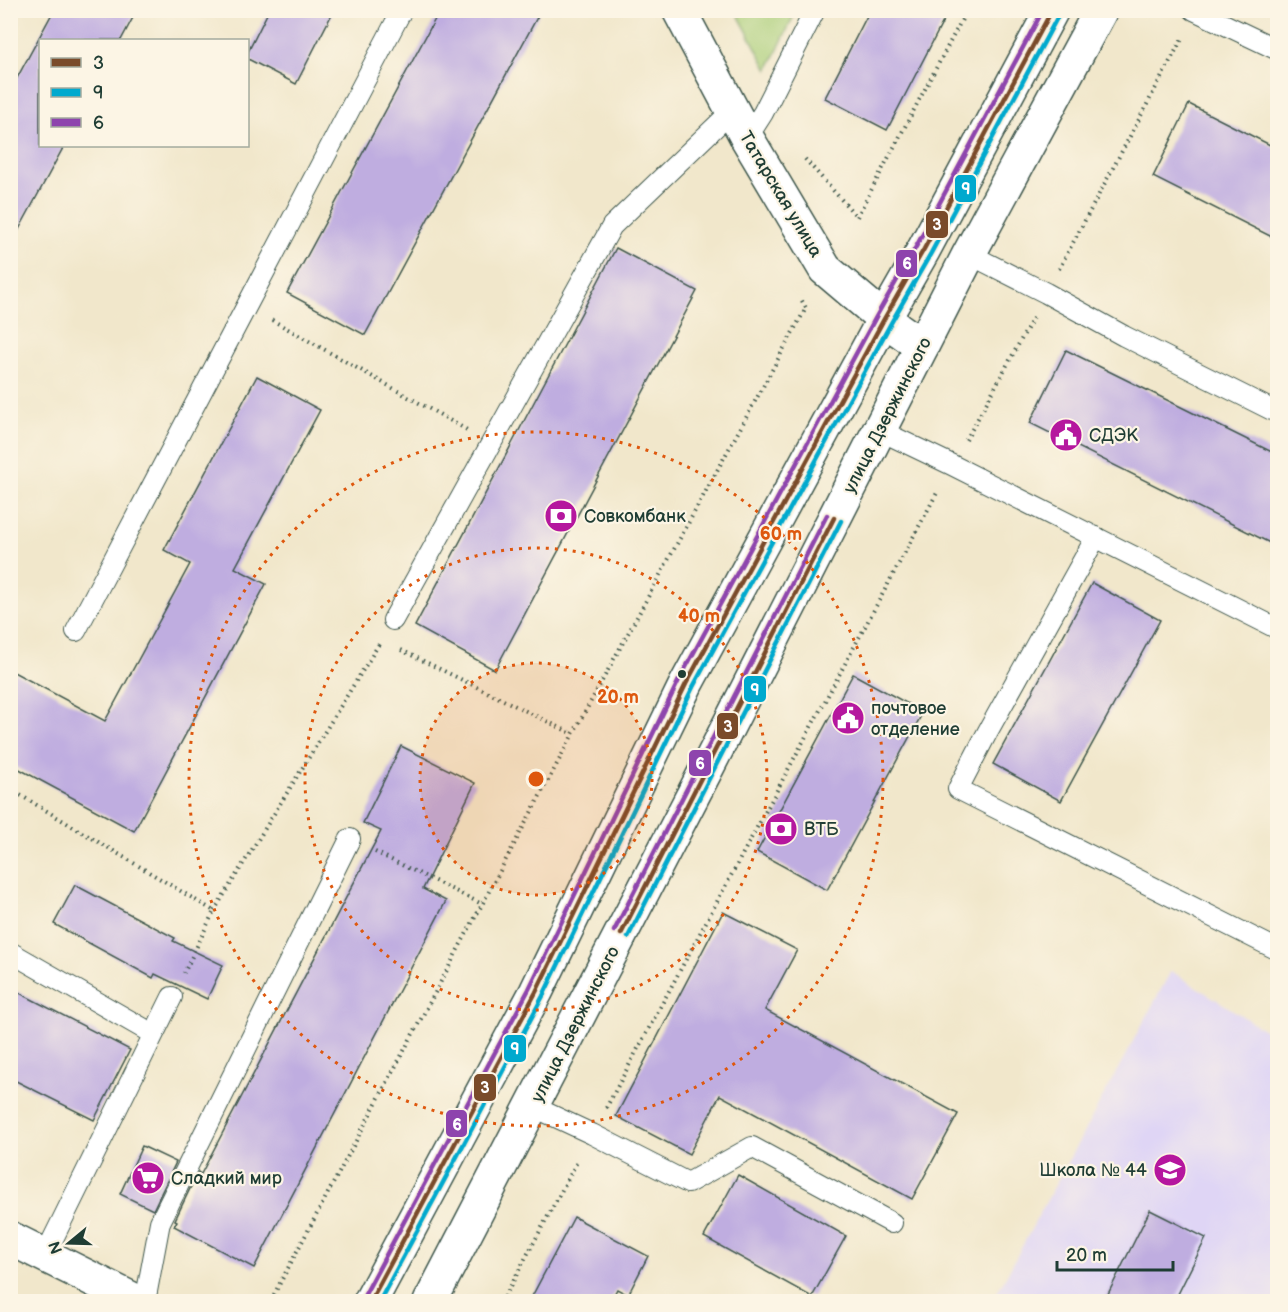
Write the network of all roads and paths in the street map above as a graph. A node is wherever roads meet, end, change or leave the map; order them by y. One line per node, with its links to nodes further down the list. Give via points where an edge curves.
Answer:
1 (402, 10): 13 (lane)
2 (679, 10): 9 (main road, Татарская улица)
3 (814, 10): 9 (lane, via 763,113)
4 (967, 10): 10 (path)
5 (1052, 10): 15 (main road)
6 (1101, 10): 11 (main road, улица Дзержинского)
7 (1195, 11): 8 (lane); 12 (path)
8 (1278, 50)
9 (740, 124): 15 (main road, Татарская улица, via 825,269); 19 (lane, via 612,226)
10 (857, 217)
11 (969, 254): 12 (lane); 16 (main road, улица Дзержинского)
12 (1046, 293): 17 (lane); 20 (path)
13 (247, 306): 19 (path); 24 (lane)
14 (806, 308): 26 (path)
15 (884, 319): 16 (main road, Татарская улица); 43 (main road, via 686,684 536,992)
16 (922, 346): 18 (main road, улица Дзержинского)
17 (1278, 413)
18 (879, 430): 20 (lane); 35 (main road, улица Дзержинского)
19 (491, 443): 22 (lane)
20 (952, 465): 21 (lane); 36 (path)
21 (1096, 537): 23 (lane); 31 (lane, via 957,789)
22 (393, 620): 25 (path)
23 (1278, 629)
24 (76, 631)
25 (381, 640): 26 (path); 30 (path)
26 (573, 734): 29 (path)
27 (10, 789): 30 (path)
28 (350, 839): 29 (path); 42 (lane, via 160,1222)
29 (482, 904): 40 (path)
30 (214, 912): 33 (path)
31 (1278, 950)
32 (10, 952): 34 (lane)
33 (172, 997): 34 (lane)
34 (153, 1034): 39 (lane)
35 (532, 1107): 36 (lane); 44 (main road, улица Дзержинского)
36 (592, 1134): 37 (lane, via 688,1183 752,1147); 45 (path)
37 (892, 1223)
38 (10, 1238): 39 (main road)
39 (45, 1255): 41 (main road)
40 (271, 1300)
41 (138, 1302)
42 (145, 1302)
43 (370, 1302)
44 (430, 1302)
45 (502, 1302)

